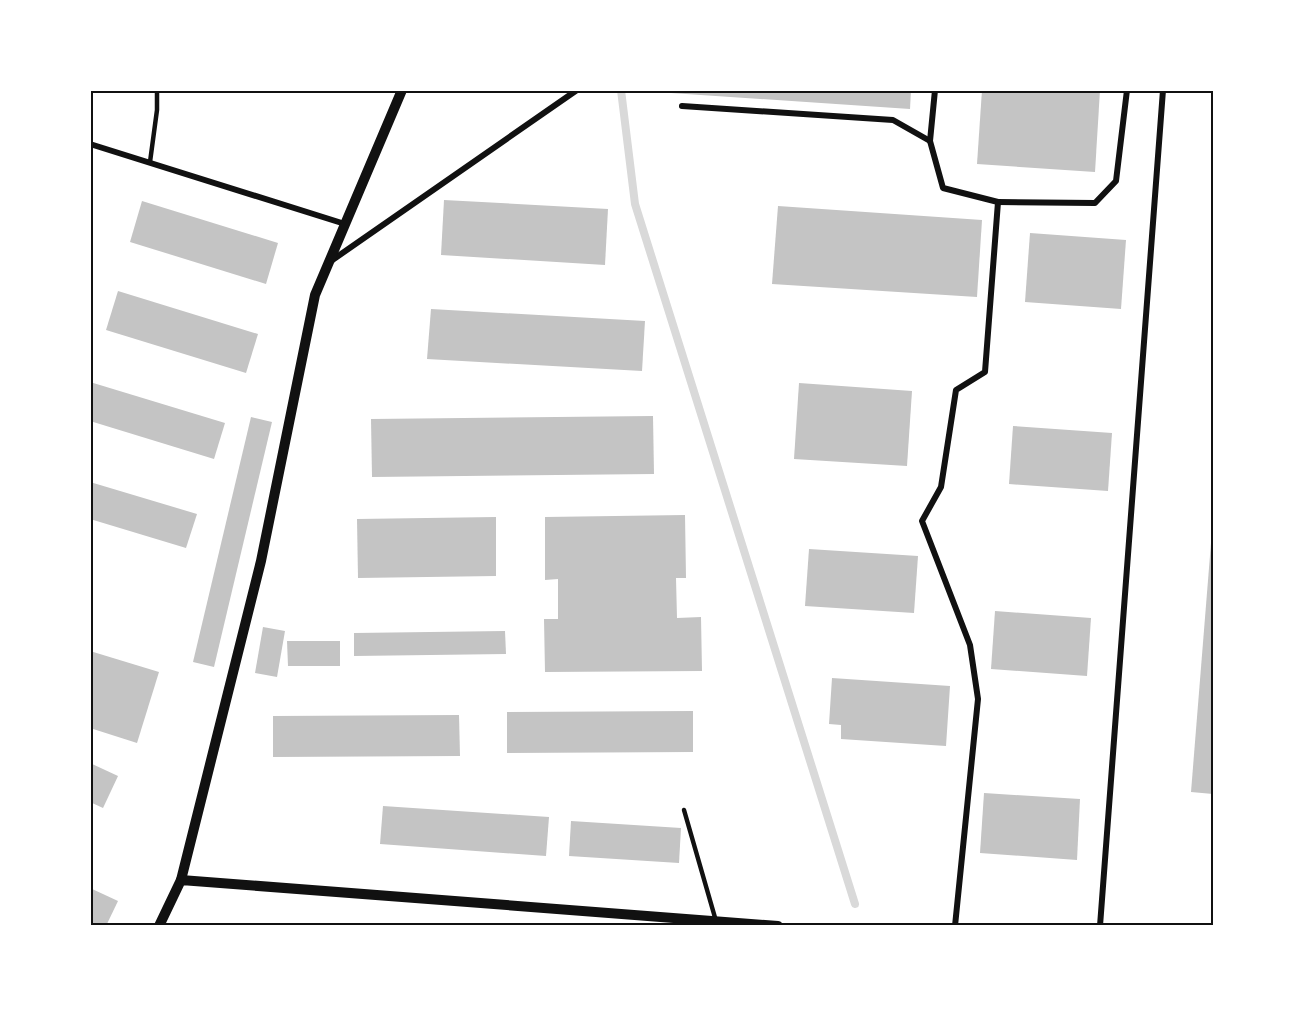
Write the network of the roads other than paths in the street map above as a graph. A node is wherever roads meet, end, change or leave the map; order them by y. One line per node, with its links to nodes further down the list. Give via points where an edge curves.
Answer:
1 (157, 90): 10 (lane)
2 (402, 90): 12 (street)
3 (577, 90): 13 (street)
4 (935, 90): 8 (street)
5 (1127, 90): 11 (street, via 1116,181 1095,203)
6 (1164, 90): 20 (street)
7 (682, 106): 8 (street, via 893,120)
8 (930, 141): 11 (street, via 943,188)
9 (90, 144): 10 (street)
10 (150, 162): 12 (street)
11 (998, 202): 19 (street, via 985,372 956,390 941,487 922,521 970,645 978,699)
12 (345, 224): 13 (street)
13 (329, 262): 15 (street, via 315,294 261,561)
14 (684, 810): 16 (lane)
15 (182, 880): 16 (street); 17 (street)
16 (716, 921): 18 (street)
17 (159, 926)
18 (778, 926)
19 (955, 926)
20 (1100, 926)

